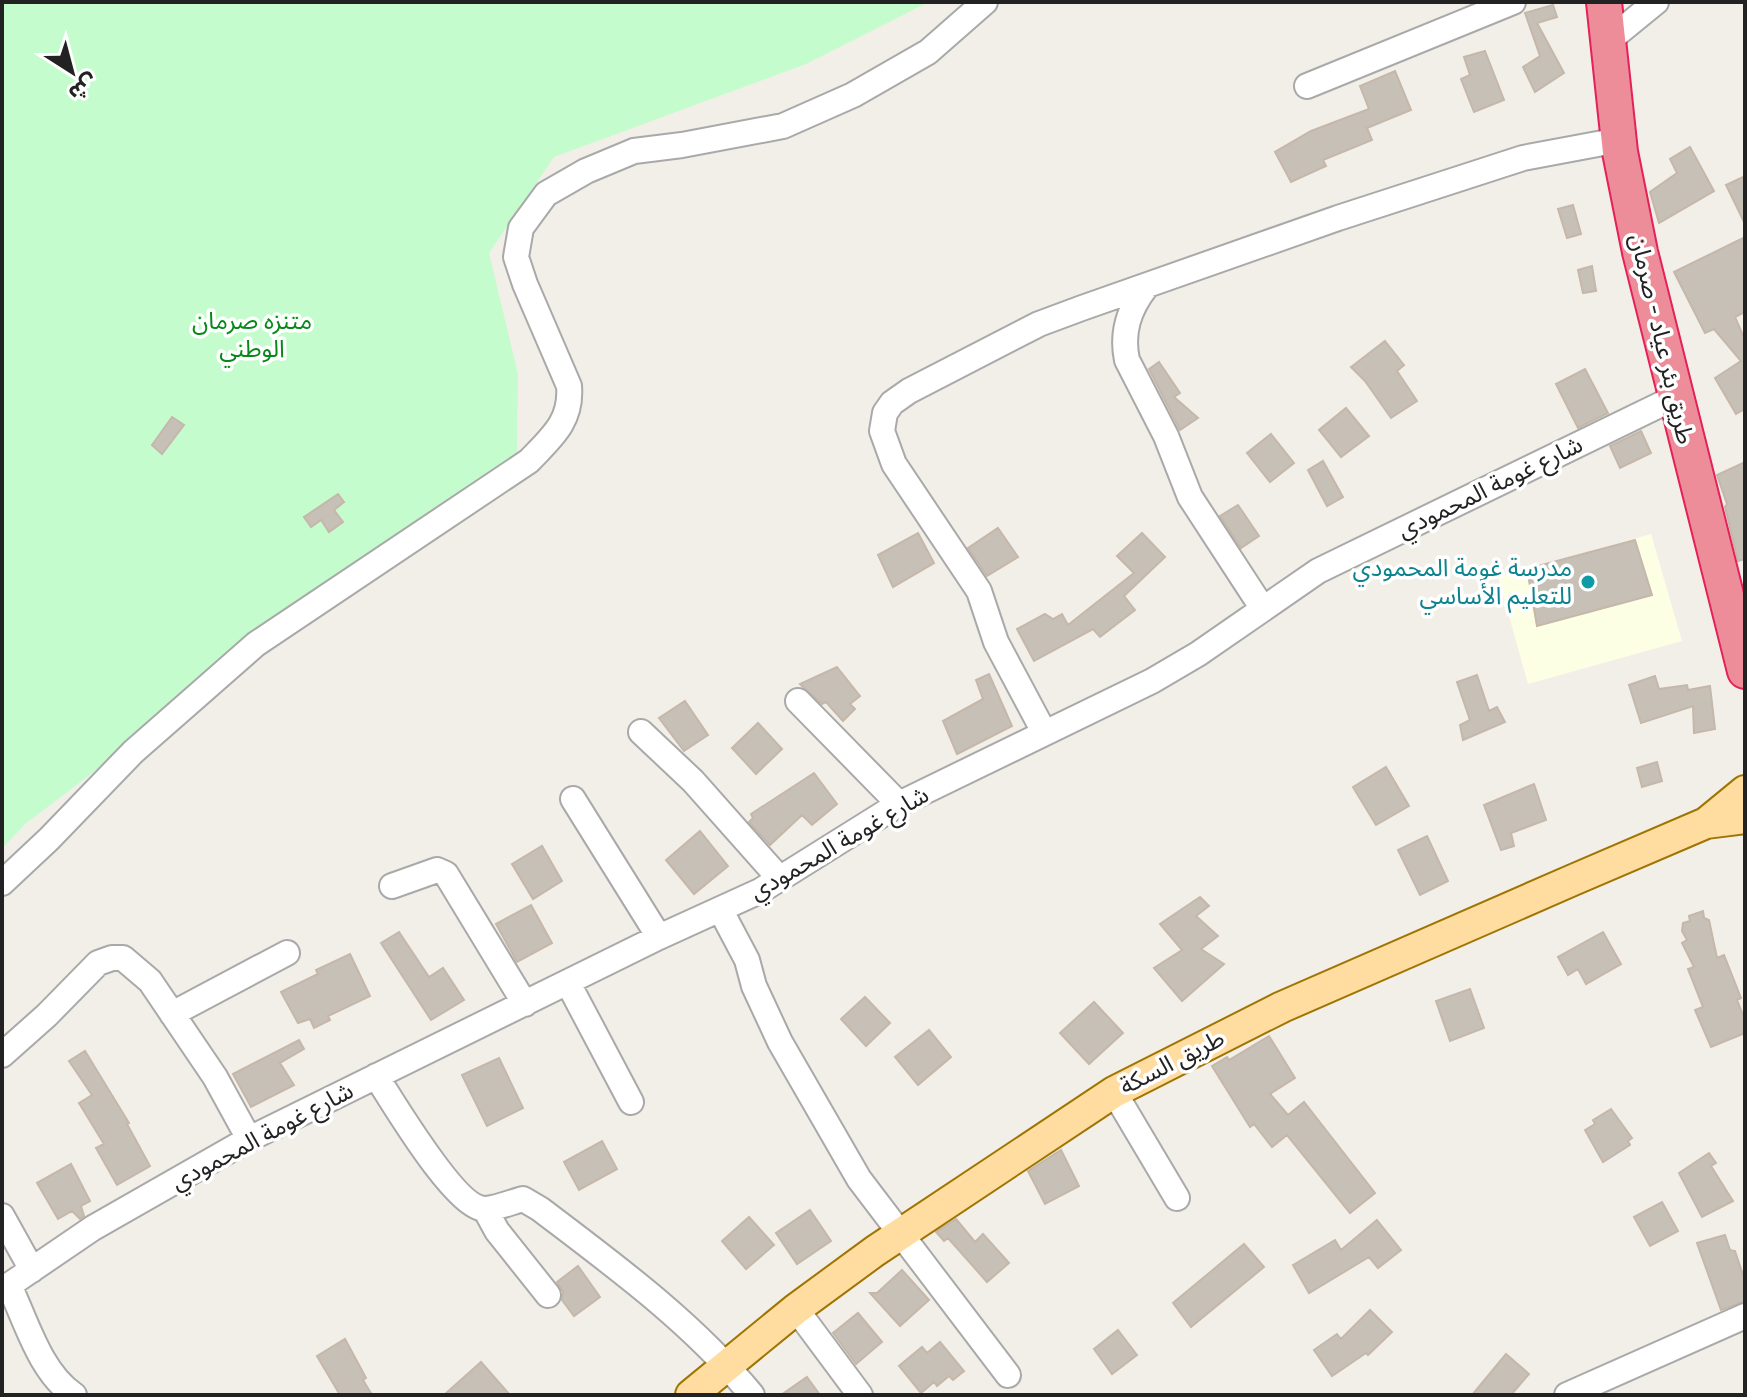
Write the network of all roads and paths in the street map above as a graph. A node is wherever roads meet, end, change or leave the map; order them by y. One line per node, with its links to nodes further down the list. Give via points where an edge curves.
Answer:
1 (985, 2): 22 (street, via 928,52 811,114 783,126 634,151 546,194 521,228 516,257 569,386 571,404 557,432 529,461 256,644 133,752)
2 (1513, 2): 6 (street)
3 (1604, 2): 5 (highway, طريق بئر عياد - صرمان)
4 (1656, 2): 5 (street)
5 (1607, 42): 7 (highway, طريق بئر عياد - صرمان)
6 (1307, 86)
7 (1619, 140): 8 (street, via 1523,158); 9 (highway, طريق بئر عياد - صرمان)
8 (1146, 287): 10 (street, via 1128,320 1127,360 1190,497); 15 (street, via 1039,324 900,396 885,413 882,431 894,464 979,591 996,642)
9 (1676, 397): 10 (street, شارع غومة المحمودي, via 1318,571); 11 (highway, طريق بئر عياد - صرمان)
10 (1263, 609): 15 (street, شارع غومة المحمودي, via 1152,681)
11 (1740, 625): 12 (highway, طريق بئر عياد - صرمان)
12 (1745, 671)
13 (798, 701): 18 (street)
14 (641, 732): 21 (street, via 693,781)
15 (1044, 732): 18 (street, شارع غومة المحمودي)
16 (1745, 791): 20 (main road, طريق السكة)
17 (573, 799): 25 (street)
18 (899, 804): 21 (street, شارع غومة المحمودي)
19 (1745, 818): 20 (main road, طريق السكة)
20 (1706, 823): 32 (main road, طريق السكة, via 1282,1007)
21 (780, 879): 24 (street, شارع غومة المحمودي)
22 (2, 883)
23 (392, 886): 28 (street, via 437,870 446,874)
24 (720, 909): 25 (street, شارع غومة المحمودي); 38 (street, via 780,1042 859,1179)
25 (659, 937): 27 (street, شارع غومة المحمودي)
26 (287, 953): 29 (street)
27 (568, 983): 28 (street, شارع غومة المحمودي); 33 (street)
28 (525, 1004): 31 (street, شارع غومة المحمودي)
29 (172, 1014): 30 (street, via 150,981 123,958 112,958 98,963); 34 (street)
30 (2, 1055)
31 (376, 1076): 34 (street, شارع غومة المحمودي); 36 (street, via 433,1163 470,1203)
32 (1114, 1092): 35 (street); 38 (main road, طريق السكة)
33 (631, 1102)
34 (249, 1139): 39 (street, شارع غومة المحمودي, via 93,1228)
35 (1177, 1198)
36 (485, 1209): 41 (street); 44 (street, via 523,1199 540,1209 659,1301)
37 (2, 1216): 39 (street)
38 (899, 1234): 42 (main road, طريق السكة); 45 (street)
39 (32, 1270): 40 (street, شارع غومة المحمودي)
40 (6, 1288): 46 (street, via 41,1354 62,1387)
41 (548, 1295)
42 (796, 1309): 44 (main road, طريق السكة); 49 (street)
43 (1745, 1316): 50 (street)
44 (727, 1365): 47 (main road, طريق السكة); 48 (street)
45 (1008, 1375)
46 (74, 1395)
47 (691, 1395)
48 (752, 1395)
49 (860, 1395)
50 (1567, 1395)

